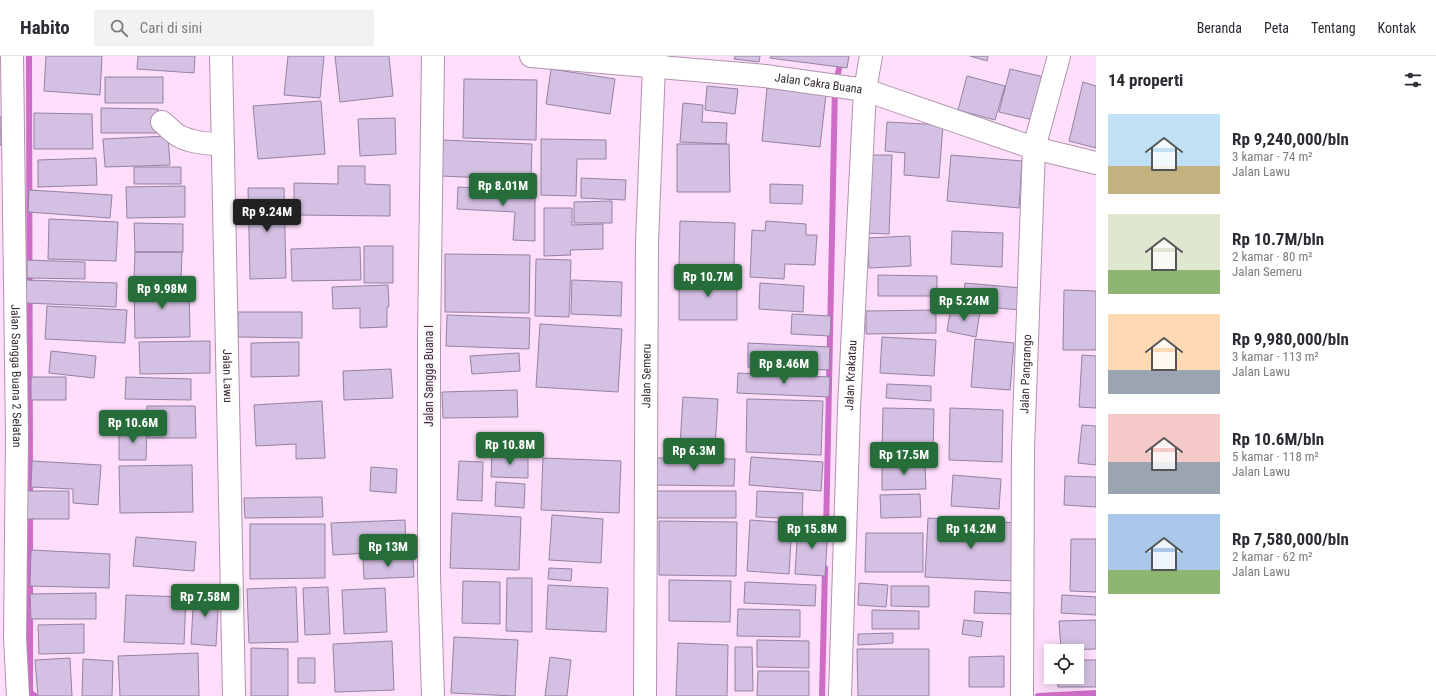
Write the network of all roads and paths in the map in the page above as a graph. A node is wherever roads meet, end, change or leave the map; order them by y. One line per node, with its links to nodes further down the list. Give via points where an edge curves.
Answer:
1 (12, 56): 13 (street, Jalan Sangga Buana 2 Selatan, via 17,437)
2 (221, 56): 10 (street, Jalan Lawu)
3 (433, 56): 17 (street, Jalan Sangga Buana I, via 429,406 429,575)
4 (531, 56): 7 (street, Jalan Cakra Buana)
5 (871, 56): 8 (street, Jalan Krakatau)
6 (1059, 56): 11 (street, Jalan Pangrango)
7 (655, 61): 8 (street, Jalan Cakra Buana); 18 (street, Jalan Semeru, via 647,242)
8 (865, 90): 11 (street, Jalan Cakra Buana); 19 (street, Jalan Krakatau)
9 (162, 122): 10 (street, via 178,136)
10 (223, 144): 16 (street, Jalan Lawu)
11 (1034, 148): 12 (street, Jalan Cakra Buana); 20 (street, Jalan Pangrango, via 1023,450)
12 (1096, 163)
13 (8, 510): 15 (street, Jalan Sangga Buana 2 Selatan)
14 (0, 679): 15 (street)
15 (17, 696)
16 (234, 696)
17 (433, 696)
18 (645, 696)
19 (840, 696)
20 (1022, 696)

